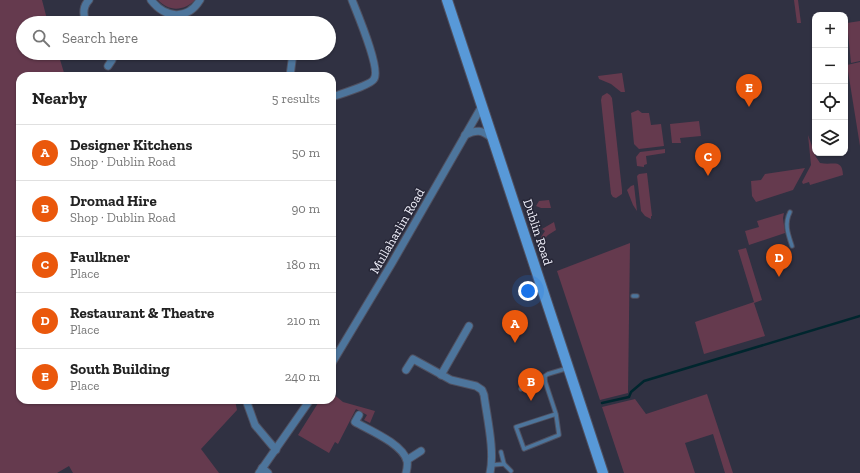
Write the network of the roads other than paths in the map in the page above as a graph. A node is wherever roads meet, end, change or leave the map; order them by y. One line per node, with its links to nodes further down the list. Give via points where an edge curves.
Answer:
1 (89, 0): 6 (street, via 84,10)
2 (151, 0): 3 (street, via 161,11 179,15 193,10)
3 (200, 0)
4 (352, 0): 11 (street, via 374,62 376,75 372,82)
5 (447, 0): 12 (main road, Dublin Road)
6 (85, 16)
7 (112, 60): 9 (street)
8 (292, 60): 10 (street)
9 (108, 66)
10 (291, 72)
11 (336, 96)
12 (482, 106): 13 (street, Mullaharlin Road); 14 (main road, Dublin Road)
13 (465, 135): 14 (street, via 474,131 485,133); 18 (street, Mullaharlin Road)
14 (492, 138): 19 (main road, Dublin Road)
15 (790, 212): 16 (lane, via 787,225)
16 (792, 246)
17 (469, 326): 21 (street)
18 (336, 356)
19 (569, 368): 22 (lane, via 548,374); 39 (main road, Dublin Road)
20 (406, 370): 21 (street, via 413,359)
21 (442, 375): 33 (street, via 482,390)
22 (545, 381): 23 (lane); 26 (lane, via 553,397)
23 (521, 389)
24 (247, 404): 28 (street, via 255,425)
25 (307, 404): 28 (street)
26 (556, 414): 26 (lane, via 516,427 524,449 559,435)
27 (360, 415): 31 (street, via 355,422 394,445)
28 (276, 450): 34 (street)
29 (421, 452): 31 (street)
30 (500, 452): 32 (lane)
31 (406, 460): 37 (street)
32 (504, 464): 33 (lane); 35 (lane)
33 (492, 465): 38 (street)
34 (260, 471): 36 (street)
35 (511, 471)
36 (268, 473)
37 (406, 473)
38 (490, 473)
39 (604, 473)

